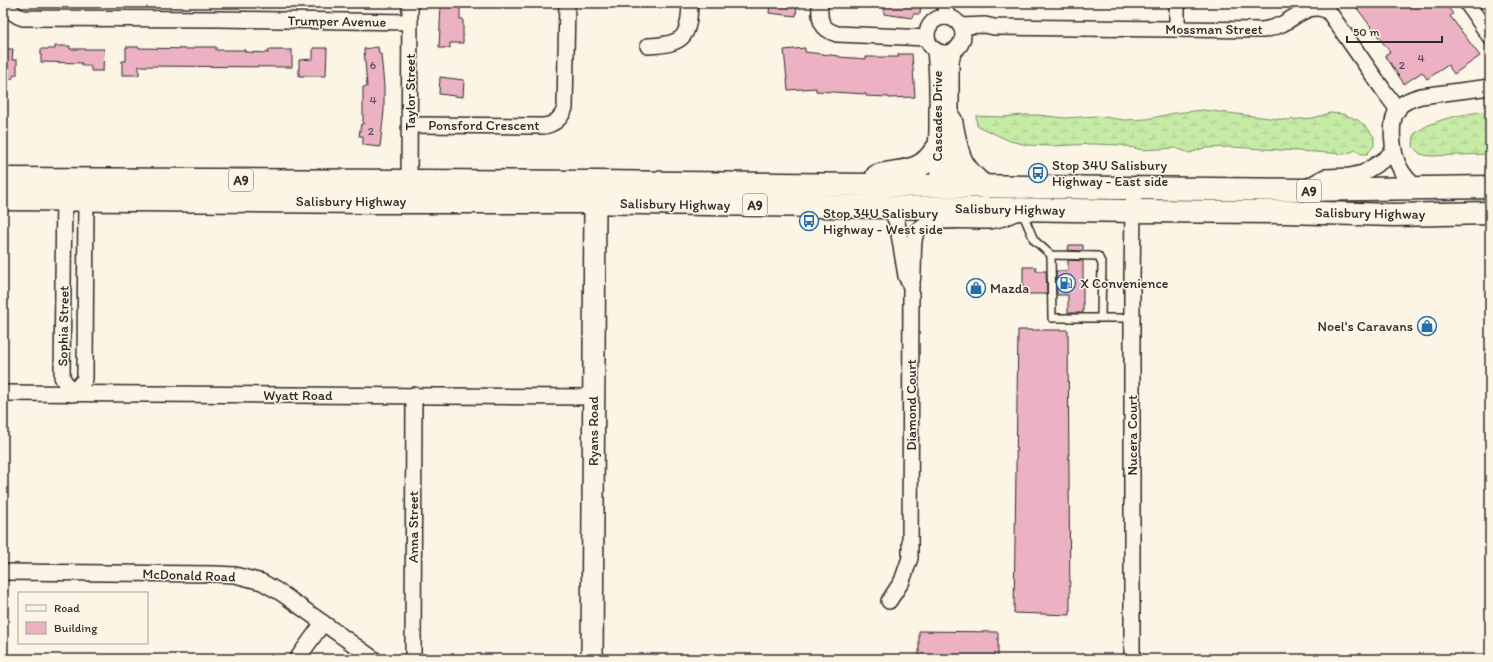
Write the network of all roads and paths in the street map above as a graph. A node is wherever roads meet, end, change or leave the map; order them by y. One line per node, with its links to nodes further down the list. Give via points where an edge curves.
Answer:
1 (6, 3): 10 (street, Trumper Avenue, via 12,13 23,18)
2 (410, 3): 10 (street, Taylor Street)
3 (566, 3): 22 (street, Ponsford Crescent, via 565,108 556,122 544,126)
4 (690, 3): 16 (street, via 686,33 671,43)
5 (820, 3): 15 (street, via 820,21 830,32)
6 (1177, 3): 13 (street)
7 (1467, 3): 14 (street)
8 (1313, 4): 13 (street, Mossman Street, via 1282,24 1270,28); 20 (street, Mossman Street, via 1329,12)
9 (946, 10): 11 (street); 15 (street, via 929,27)
10 (410, 22): 22 (street, Taylor Street)
11 (961, 26): 12 (street, Mossman Street); 17 (street, via 964,35)
12 (994, 27): 13 (street, Mossman Street); 17 (street, Mossman Street, via 978,34)
13 (1177, 29)
14 (1490, 37)
15 (927, 38): 18 (street)
16 (648, 46)
17 (957, 49): 18 (street, via 941,53); 21 (street, Cascades Drive, via 951,62)
18 (935, 51): 23 (street, Cascades Drive)
19 (1490, 87): 20 (street, via 1421,96 1410,99)
20 (1398, 110): 24 (street, via 1394,118)
21 (951, 121): 27 (street, Cascades Drive, via 951,175); 28 (main road, via 962,163 973,178)
22 (410, 125): 35 (street, Taylor Street)
23 (935, 151): 26 (main road, via 926,163 913,169 891,172); 27 (street, Cascades Drive, via 938,177)
24 (1393, 151): 30 (street, Salisbury Highway, via 1402,172); 33 (street, via 1386,159 1364,173 1325,177)
25 (3, 179): 31 (main road, Salisbury Highway / A9)
26 (850, 186): 27 (main road, Salisbury Highway / A9); 36 (main road, Salisbury Highway / A9)
27 (944, 187): 28 (main road, Salisbury Highway / A9); 40 (main road); 42 (main road, via 956,197 1031,199)
28 (985, 187): 33 (main road, Salisbury Highway / A9)
29 (1490, 187): 30 (main road, Salisbury Highway / A9)
30 (1417, 188): 34 (main road, Salisbury Highway / A9)
31 (64, 189): 32 (main road, Salisbury Highway / A9); 37 (main road, Salisbury Highway / A9); 50 (street, Sophia Street, via 62,377)
32 (86, 189): 35 (main road, Salisbury Highway / A9); 50 (street, Sophia Street, via 85,379)
33 (1302, 190): 34 (main road, Salisbury Highway / A9)
34 (1360, 190): 38 (main road, via 1379,199 1473,198)
35 (410, 191): 36 (main road, Salisbury Highway / A9)
36 (595, 192): 39 (main road, Salisbury Highway / A9); 52 (street, Ryans Road)
37 (3, 199)
38 (1490, 203)
39 (889, 207): 40 (main road, Salisbury Highway / A9); 46 (street, Diamond Court, via 897,222 906,276)
40 (916, 208): 41 (main road, Salisbury Highway / A9)
41 (1021, 210): 42 (main road, Salisbury Highway / A9); 45 (lane, via 1034,240); 46 (street, via 1005,218 990,221 936,222 922,226 916,233 914,242)
42 (1069, 210): 43 (main road, Salisbury Highway / A9)
43 (1133, 211): 44 (main road, Salisbury Highway / A9, via 1394,215); 48 (street, Nucera Court)
44 (1490, 213)
45 (1051, 255): 47 (lane, via 1098,256 1102,264); 47 (lane, via 1052,318)
46 (911, 287): 54 (street, Diamond Court, via 910,558 902,581)
47 (1101, 318): 48 (lane)
48 (1132, 318): 60 (street, Nucera Court)
49 (3, 393): 50 (street, Wyatt Road)
50 (72, 394): 51 (street, Wyatt Road)
51 (414, 396): 52 (street, Wyatt Road); 58 (street, Anna Street)
52 (593, 397): 59 (street, Ryans Road)
53 (3, 572): 55 (street, McDonald Road, via 235,575 262,582 281,592)
54 (889, 601)
55 (323, 623): 56 (street); 57 (street, McDonald Road)
56 (298, 659)
57 (374, 659)
58 (413, 659)
59 (592, 659)
60 (1132, 659)

